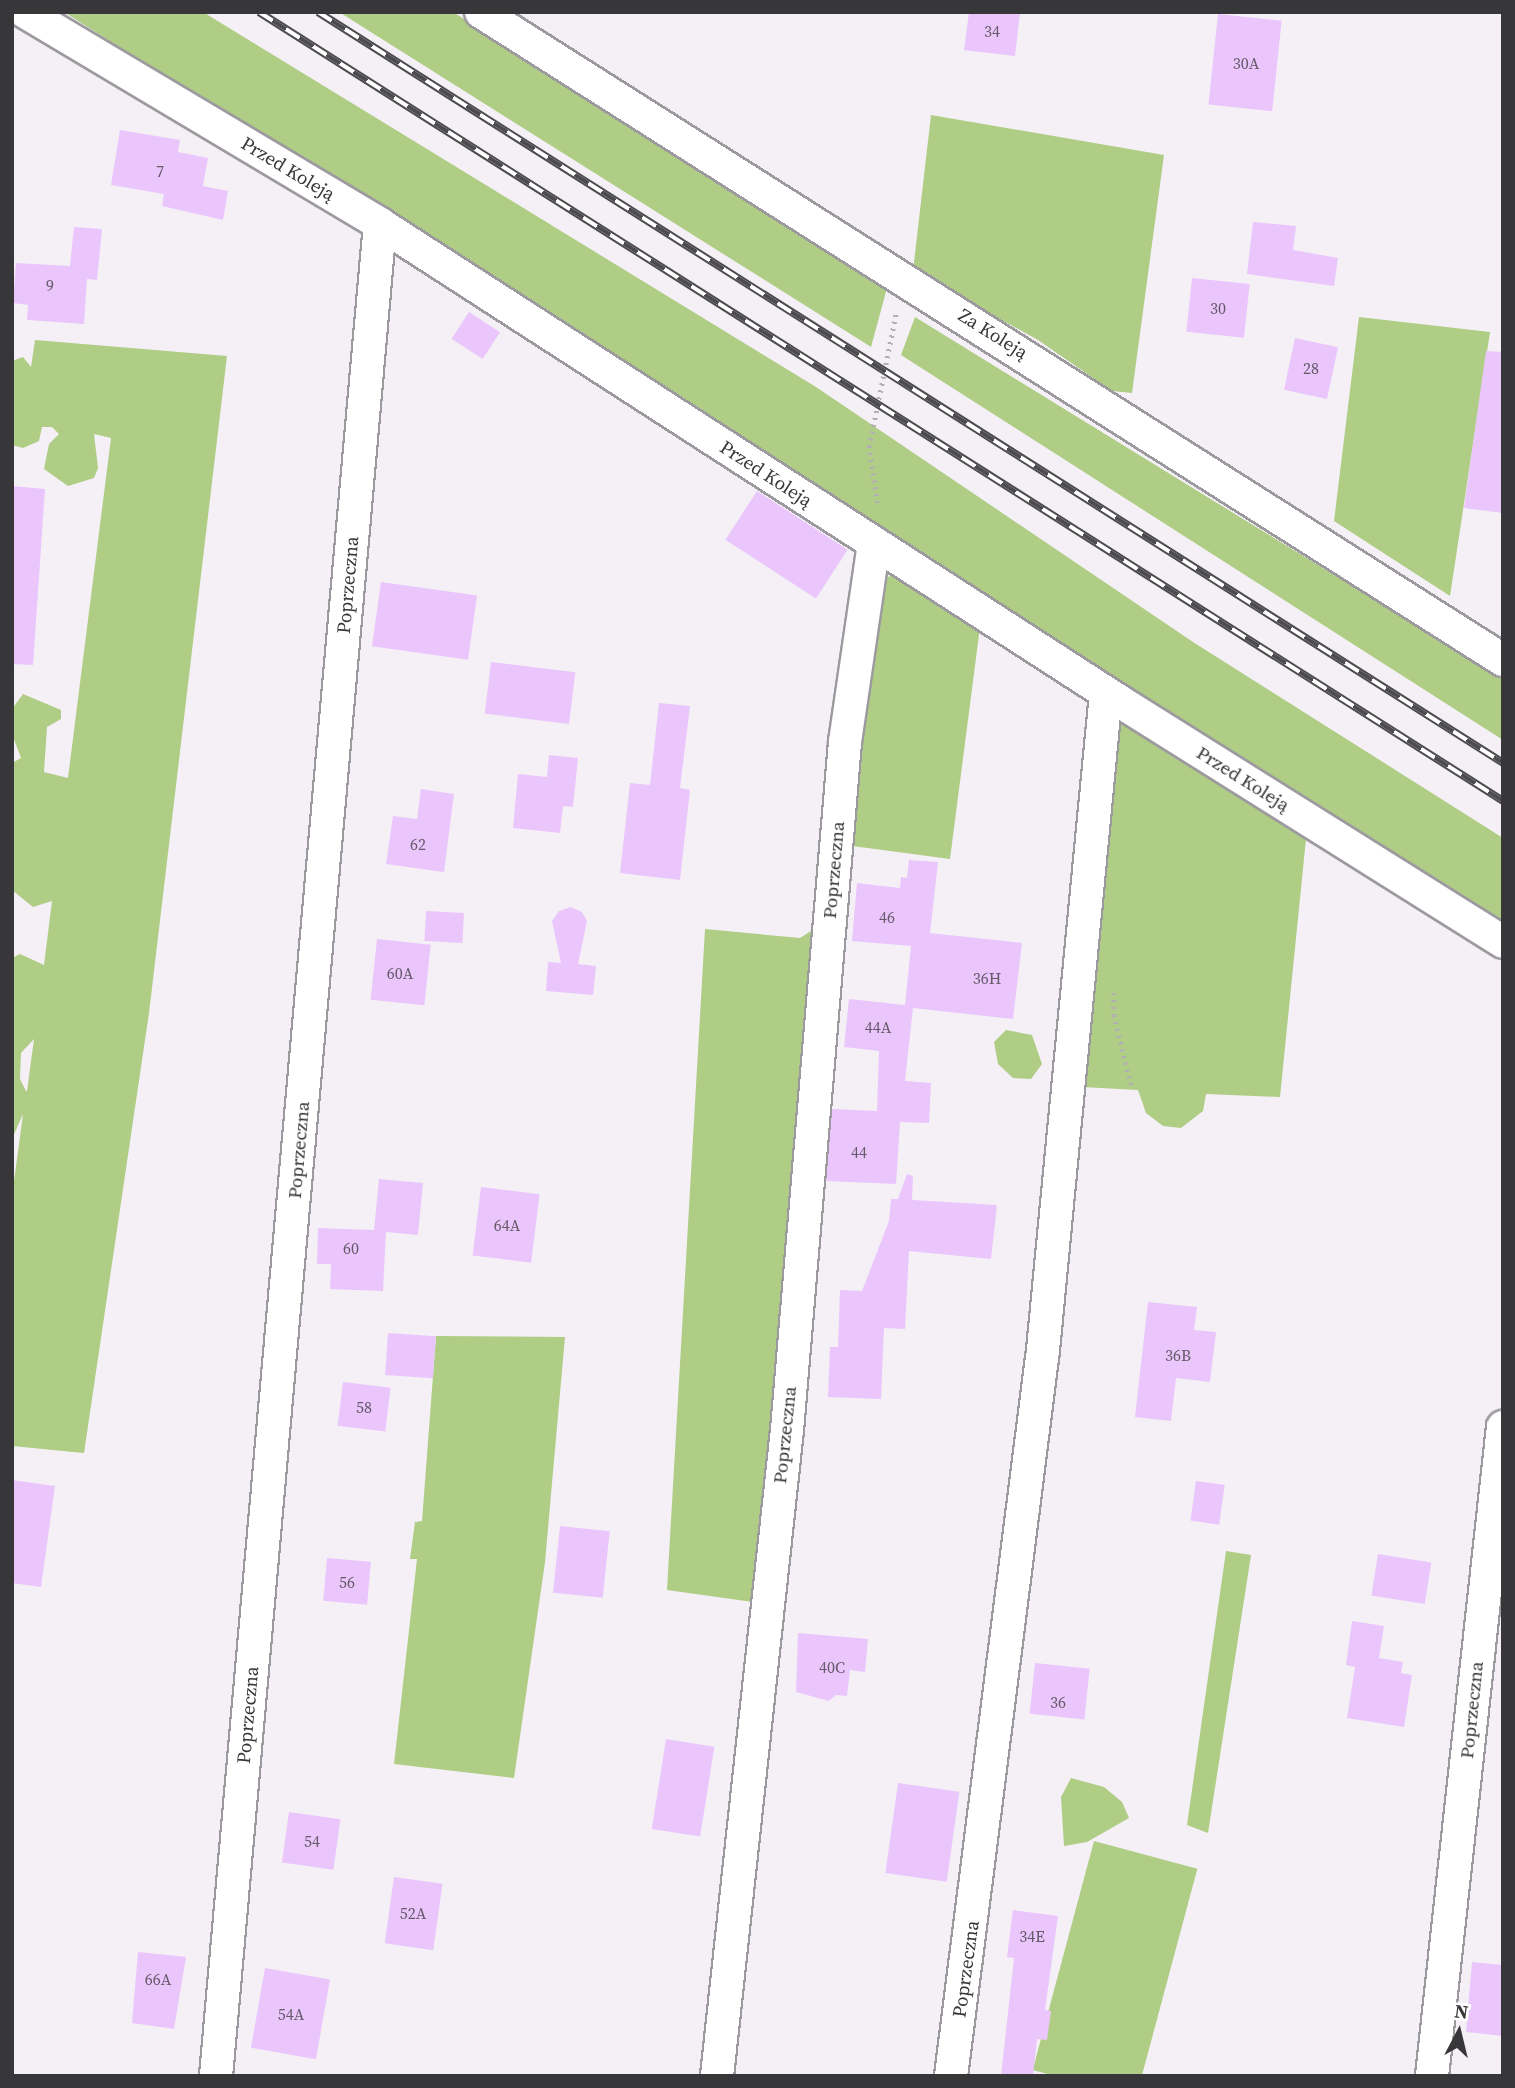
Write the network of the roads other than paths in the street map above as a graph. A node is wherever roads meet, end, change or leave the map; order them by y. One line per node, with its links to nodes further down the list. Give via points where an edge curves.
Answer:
1 (13, 12): 4 (street)
2 (25, 12): 5 (street, Przed Koleją)
3 (481, 12): 7 (street, Za Koleją)
4 (12, 22)
5 (380, 224): 6 (street, Przed Koleją); 11 (street, Poprzeczna)
6 (876, 544): 8 (street, Przed Koleją); 12 (street, Poprzeczna, via 845,742 787,1430)
7 (1503, 660)
8 (1106, 693): 9 (street, Przed Koleją); 13 (street, Poprzeczna, via 1043,1350)
9 (1503, 942)
10 (1503, 1427): 14 (street, Poprzeczna)
11 (216, 2076)
12 (717, 2076)
13 (951, 2076)
14 (1432, 2076)

